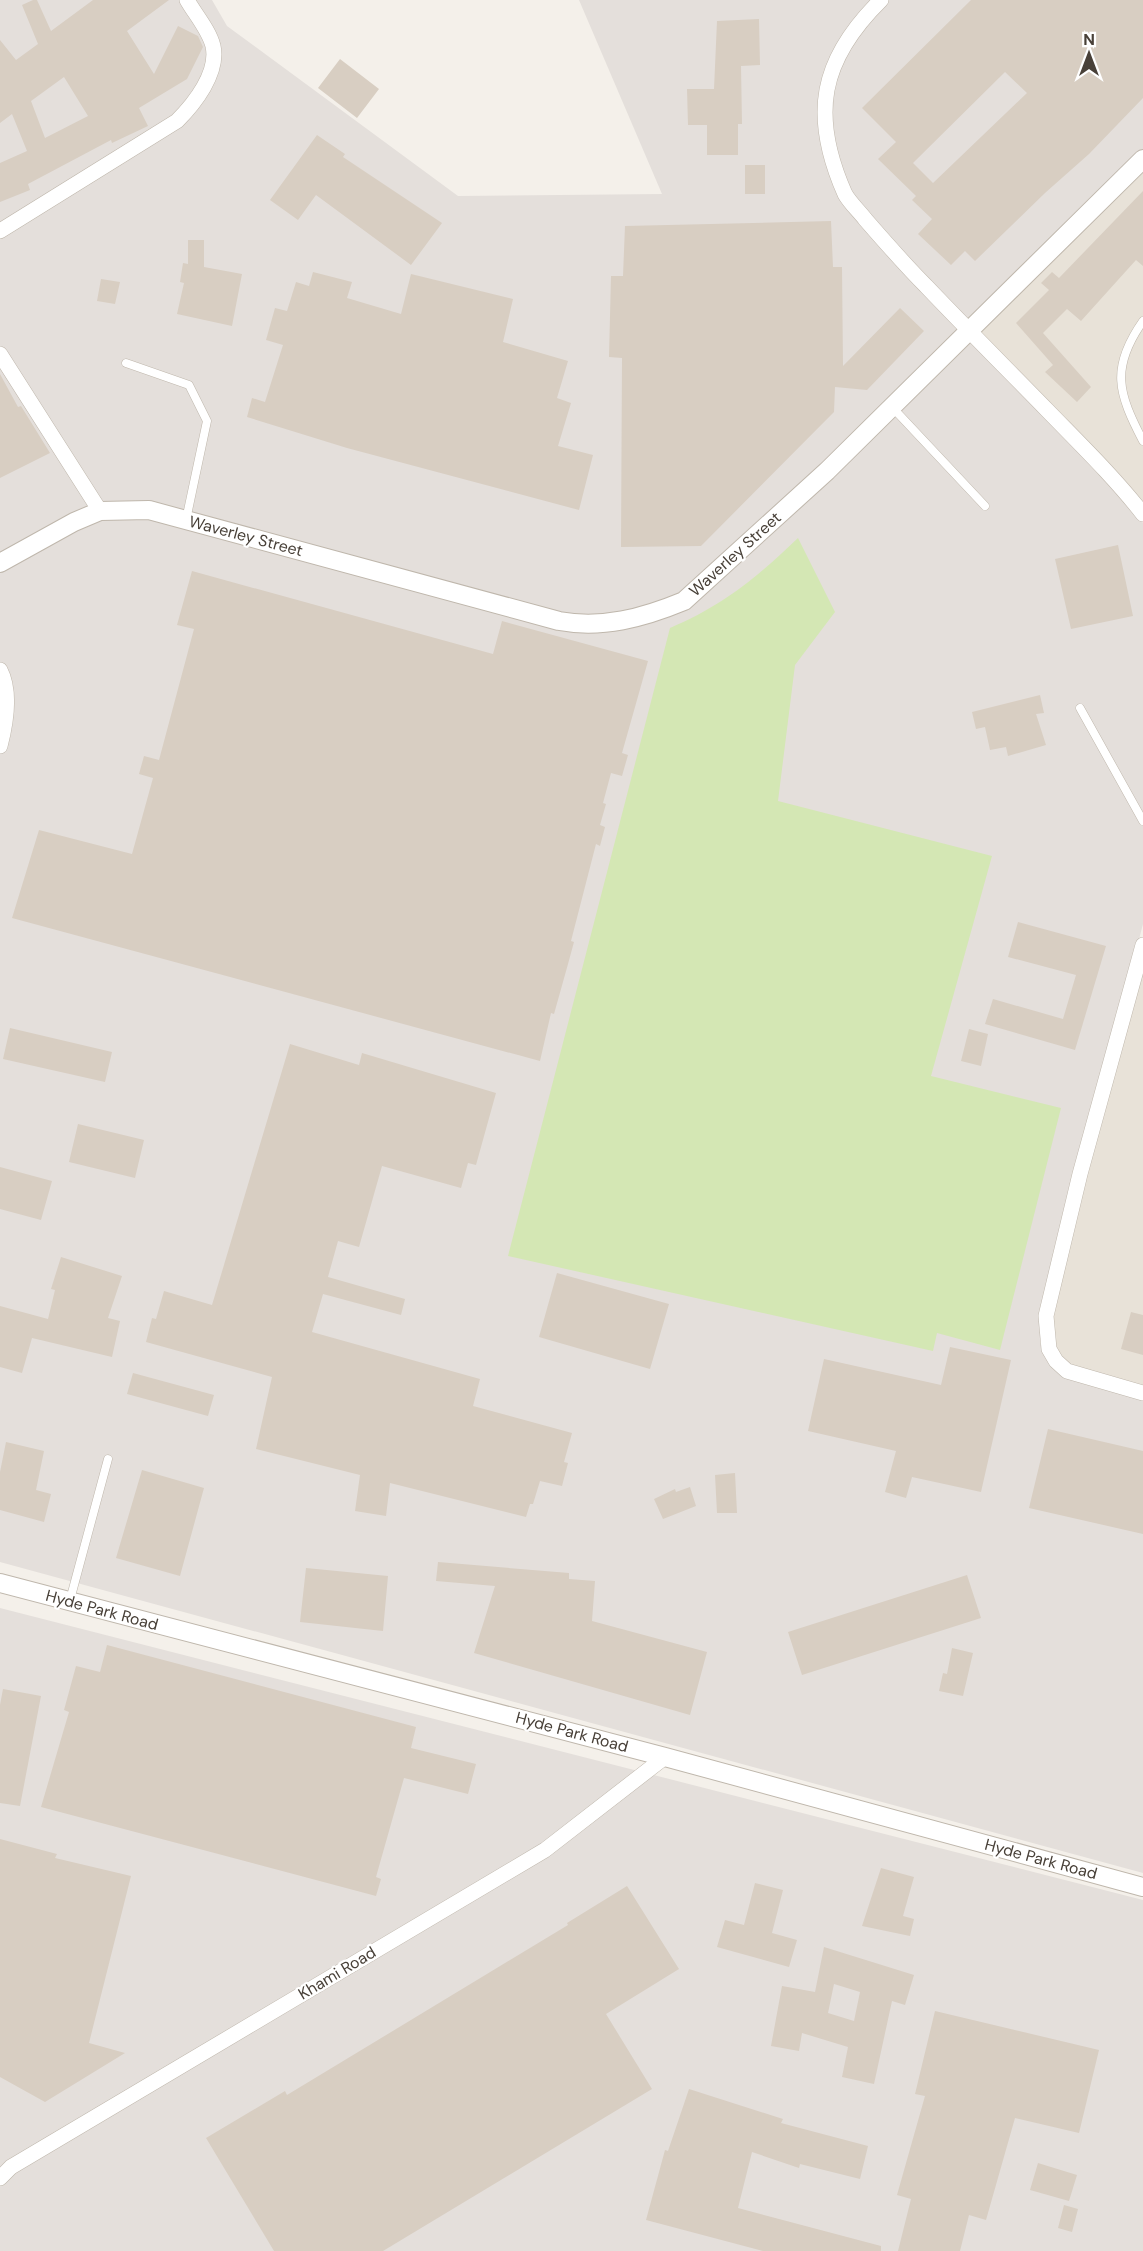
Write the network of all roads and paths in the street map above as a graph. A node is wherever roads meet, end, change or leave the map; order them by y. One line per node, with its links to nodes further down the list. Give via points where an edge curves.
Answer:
1 (187, 0): 4 (street, via 213,46 213,61 190,108 177,121)
2 (881, 0): 6 (street, via 862,18 840,49 830,74 825,107 833,162 847,196 894,254)
3 (1143, 159): 6 (street, Waverley Street)
4 (0, 231)
5 (1143, 321): 10 (lane, via 1124,353 1120,372 1124,395)
6 (970, 332): 9 (street, Waverley Street); 13 (street, via 1102,466)
7 (0, 354): 12 (street)
8 (126, 363): 14 (lane, via 189,385 207,421)
9 (892, 407): 11 (lane); 14 (street, Waverley Street, via 684,601 616,622 559,621)
10 (1143, 441)
11 (985, 506)
12 (100, 511): 14 (street, Waverley Street, via 149,510); 15 (street, Waverley Street)
13 (1143, 514)
14 (186, 520)
15 (0, 563)
16 (0, 670): 18 (street, via 5,680 6,705)
17 (1080, 708): 19 (lane)
18 (0, 746)
19 (1143, 821)
20 (1143, 945): 21 (street, via 1080,1174 1046,1316 1046,1333 1056,1361 1067,1371)
21 (1143, 1393)
22 (108, 1459): 24 (lane)
23 (0, 1583): 24 (street, Hyde Park Road)
24 (70, 1601): 25 (street, Hyde Park Road)
25 (665, 1756): 26 (street, Hyde Park Road); 27 (street, Khami Road, via 545,1850 11,2167)
26 (1143, 1887)
27 (0, 2178)

